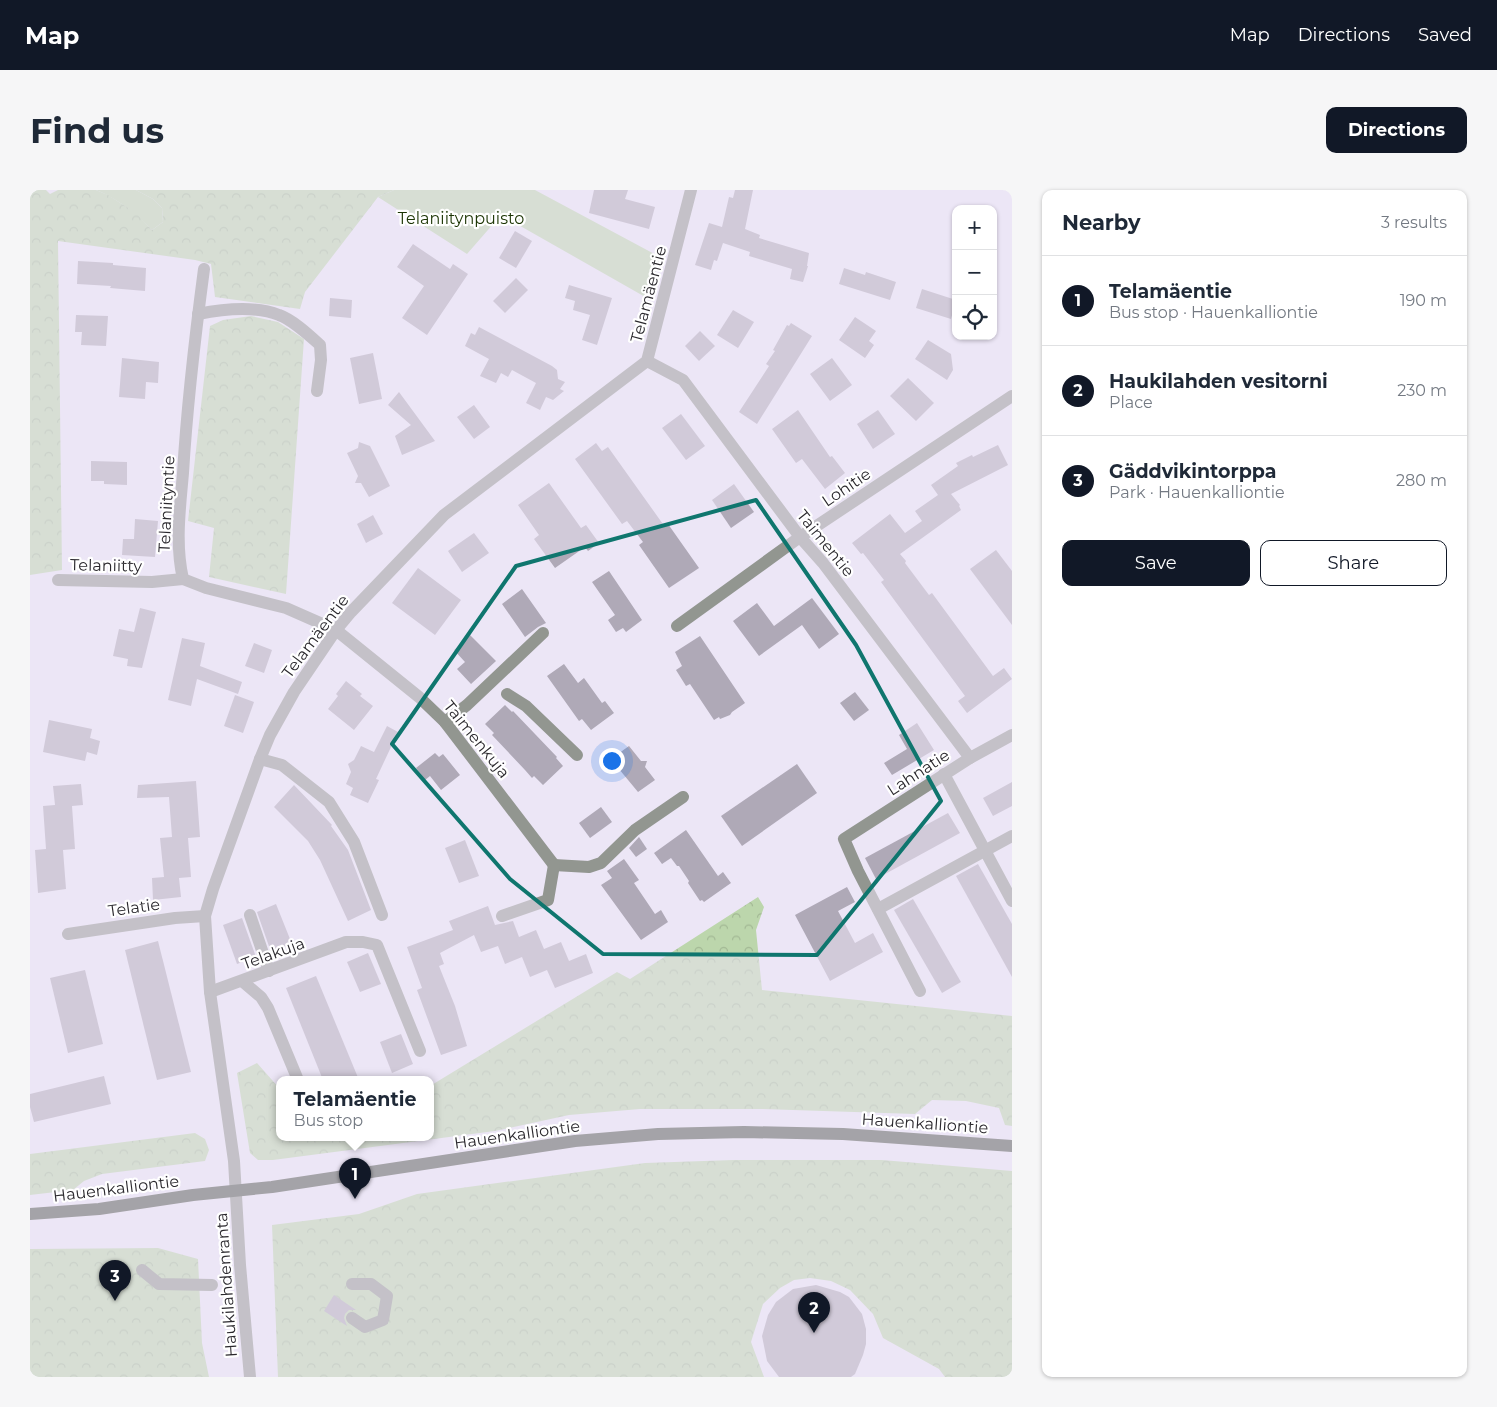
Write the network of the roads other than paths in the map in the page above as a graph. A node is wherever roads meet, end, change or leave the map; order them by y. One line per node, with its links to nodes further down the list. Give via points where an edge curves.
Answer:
1 (691, 190): 4 (street, Telamäentie)
2 (204, 269): 3 (street, Telaniityntie)
3 (198, 314): 5 (street, via 255,310 280,315 320,344); 8 (street, Telaniityntie, via 178,536)
4 (648, 360): 7 (street, Taimentie, via 683,380); 11 (street, Telamäentie, via 444,515)
5 (317, 391)
6 (1012, 396): 7 (street, Lohitie)
7 (800, 537): 10 (street, Lohitie); 17 (street, Taimentie)
8 (183, 579): 9 (street, Telaniitty, via 152,582); 11 (street, via 286,608)
9 (58, 580)
10 (677, 626)
11 (336, 630): 14 (street, Taimenkuja, via 420,697); 18 (street, Telamäentie, via 294,692)
12 (543, 633): 14 (street)
13 (507, 694): 16 (street, via 526,706)
14 (445, 722): 23 (street, Taimenkuja)
15 (1012, 735): 17 (street, Lahnatie)
16 (578, 755)
17 (970, 758): 19 (street, Lahnatie)
18 (260, 759): 27 (street, via 282,765 329,802 354,842); 28 (street, Telamäentie)
19 (944, 774): 22 (street); 25 (street, Lahnatie, via 844,839)
20 (683, 797): 23 (street, via 635,830 601,863 589,867)
21 (1012, 836): 22 (street)
22 (985, 850): 24 (street); 25 (street)
23 (554, 865): 29 (street, via 548,900)
24 (1012, 901)
25 (878, 909): 33 (street)
26 (250, 915): 31 (street)
27 (382, 915)
28 (205, 916): 30 (street, Telatie); 34 (street, Telamäentie)
29 (502, 916)
30 (68, 934)
31 (269, 971): 32 (street, Telakuja); 35 (street, Telakuja, via 346,942 377,945)
32 (242, 981): 34 (street, Telakuja); 36 (street, via 268,1008)
33 (920, 991)
34 (210, 992): 38 (street, Telamäentie)
35 (420, 1051)
36 (296, 1076)
37 (1012, 1146): 38 (main road, Hauenkalliontie, via 843,1134 658,1134 575,1141)
38 (236, 1191): 39 (main road, Hauenkalliontie, via 99,1209); 44 (street, Haukilahdenranta)
39 (30, 1214)
40 (142, 1270): 42 (street, via 159,1284)
41 (352, 1284): 43 (street, via 371,1284 387,1296 383,1320 365,1327)
42 (212, 1285)
43 (352, 1318)
44 (250, 1377)

